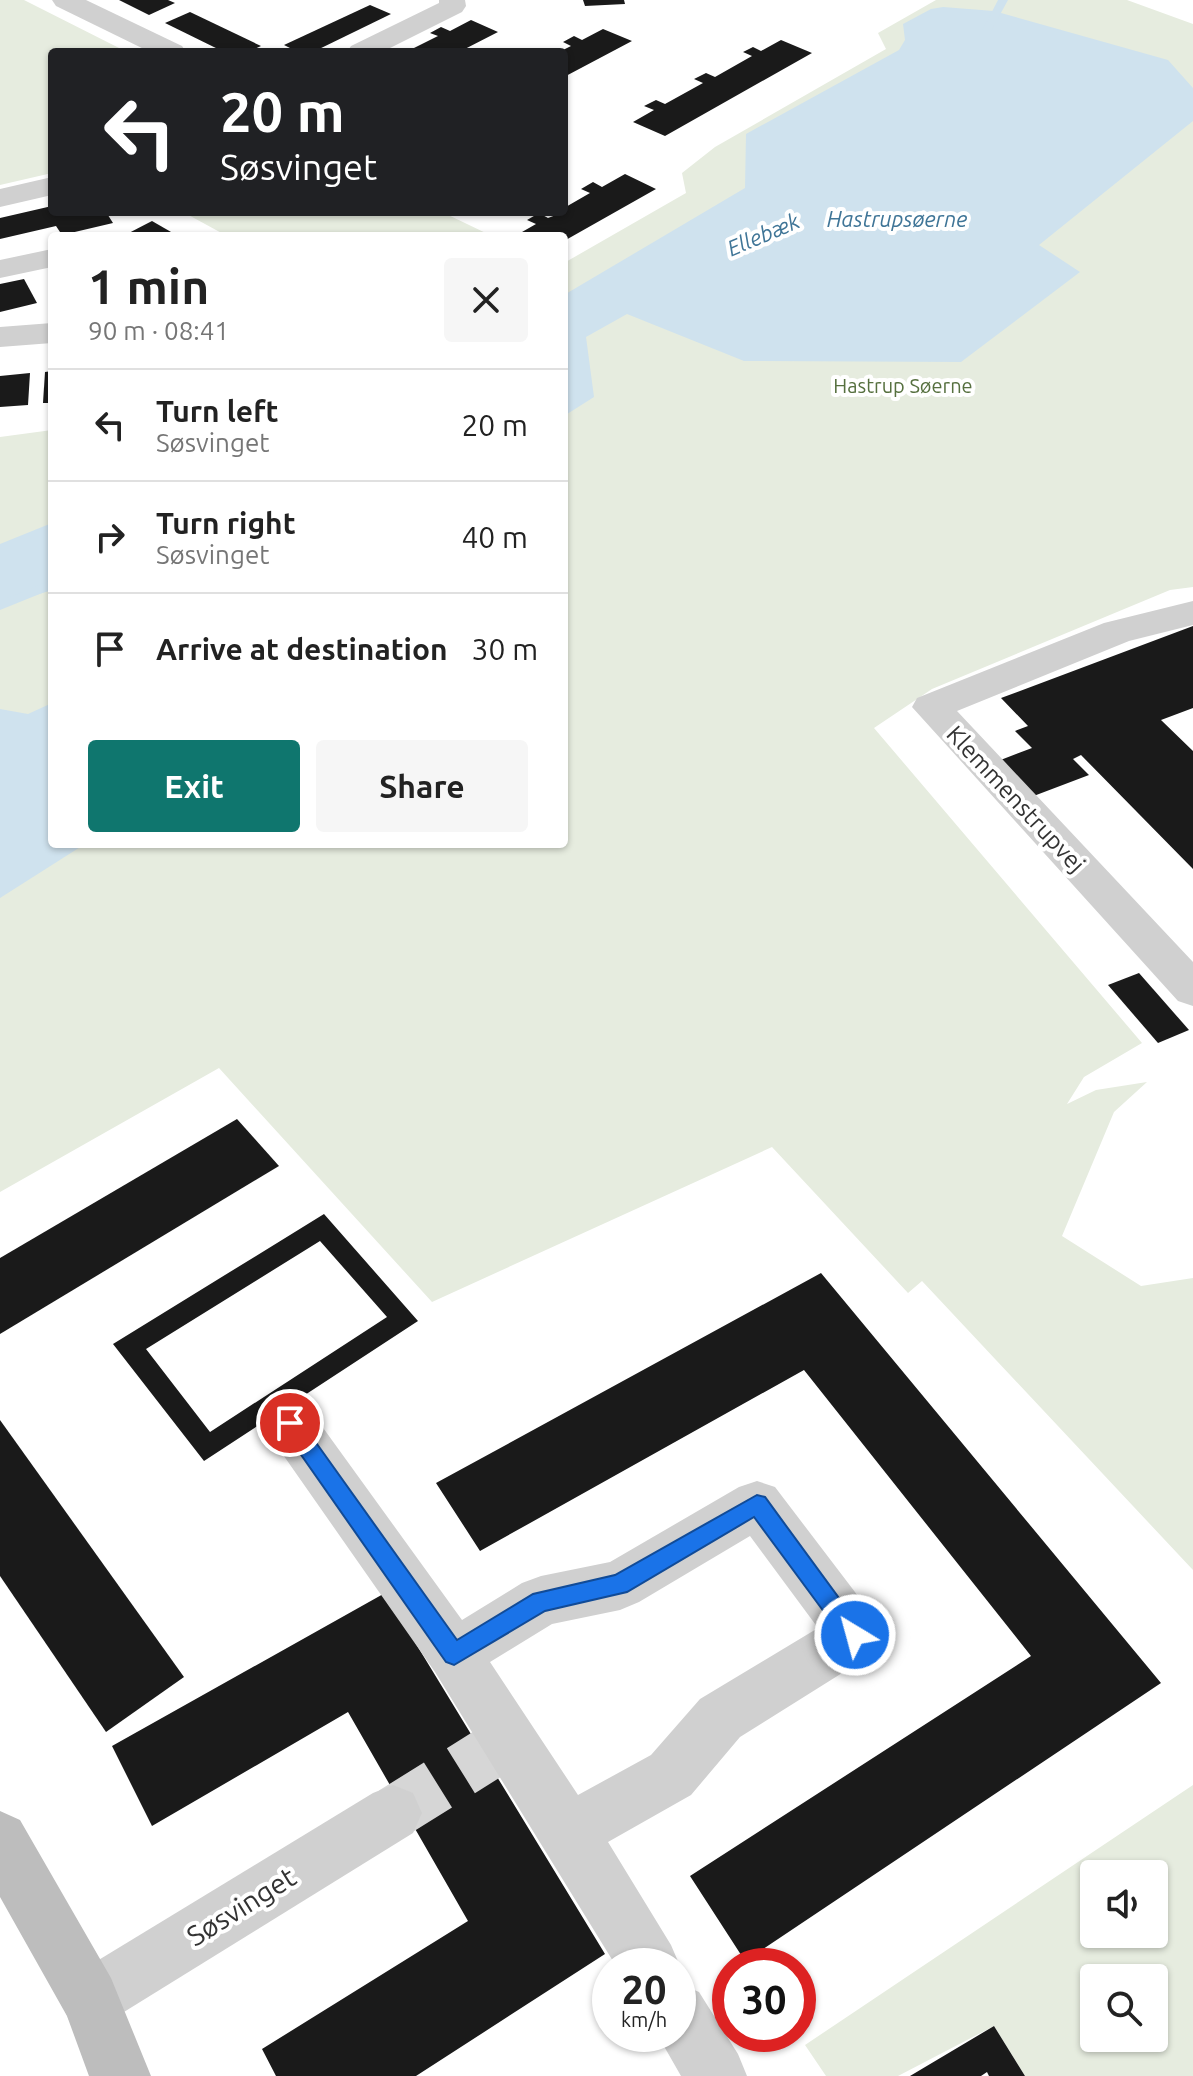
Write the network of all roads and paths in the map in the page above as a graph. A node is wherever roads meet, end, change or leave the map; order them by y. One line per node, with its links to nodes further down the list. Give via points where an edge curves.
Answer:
1 (65, 0): 3 (street)
2 (452, 0): 4 (street, via 453,6)
3 (164, 48)
4 (369, 48)
5 (48, 187): 6 (street)
6 (0, 198)
7 (48, 259): 8 (street)
8 (0, 269)
9 (48, 333): 10 (street)
10 (0, 337)
11 (1193, 613): 12 (street, Klemmenstrupvej, via 1117,632 931,707)
12 (1193, 990)
13 (290, 1423): 14 (street)
14 (454, 1654): 16 (street); 16 (street, via 541,1601 620,1585 757,1504 855,1635 720,1718 671,1775)
15 (393, 1813): 19 (street, Søsvinget)
16 (569, 1832): 18 (street)
17 (4, 1855): 19 (street)
18 (639, 1948)
19 (90, 1999): 21 (street)
20 (696, 2043): 22 (street)
21 (120, 2076)
22 (716, 2076)

